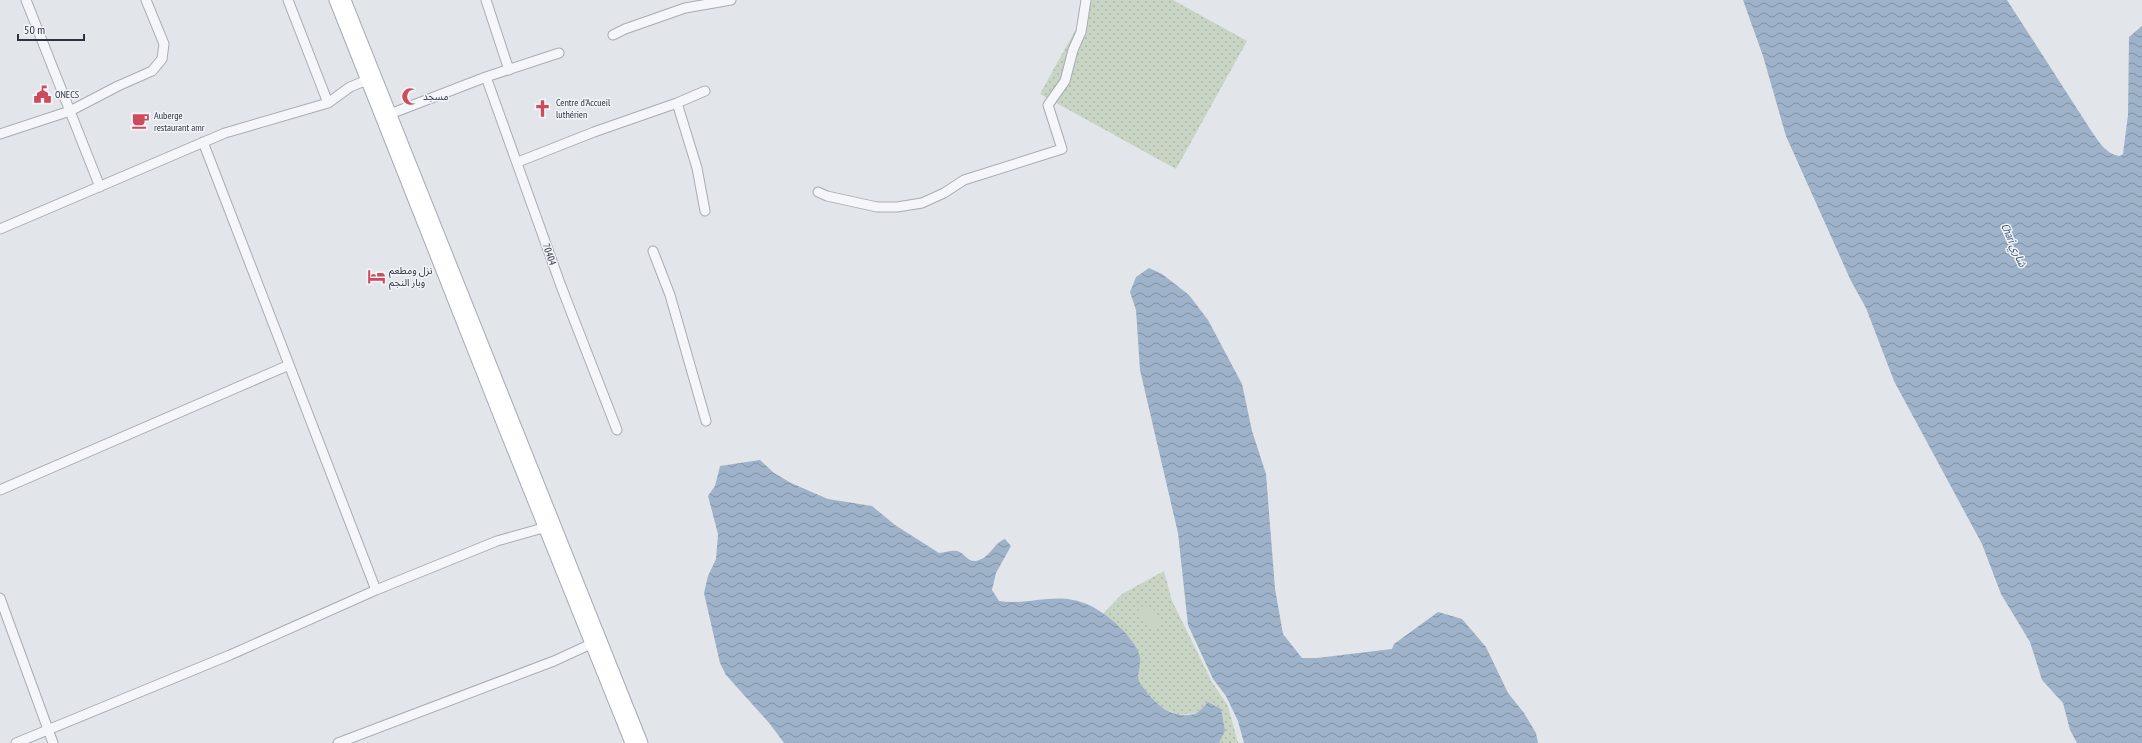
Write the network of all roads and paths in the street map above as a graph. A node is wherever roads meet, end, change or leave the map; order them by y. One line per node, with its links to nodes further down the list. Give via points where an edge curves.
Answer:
1 (26, 0): 17 (street)
2 (146, 0): 17 (street, via 164,44 162,59 152,71)
3 (288, 0): 15 (street)
4 (335, 0): 13 (main road)
5 (344, 0): 13 (main road)
6 (486, 0): 11 (street)
7 (731, 0): 9 (street, via 685,8)
8 (1086, 0): 23 (street, via 1081,32 1073,50 1065,81 1048,105 1062,148 964,180 922,203 877,207)
9 (613, 35)
10 (559, 53): 11 (street)
11 (509, 70): 12 (street)
12 (486, 78): 18 (street); 21 (street, 70404)
13 (371, 79): 15 (street, via 350,87); 18 (main road); 31 (main road, via 450,295)
14 (705, 91): 16 (street)
15 (328, 103): 20 (street)
16 (678, 103): 21 (street); 24 (street, via 697,168)
17 (70, 111): 19 (street); 22 (street)
18 (390, 114): 31 (main road)
19 (0, 134)
20 (203, 142): 22 (street); 27 (street)
21 (518, 162): 29 (street, 70404, via 561,286)
22 (100, 187): 25 (street)
23 (818, 192)
24 (705, 211)
25 (0, 230)
26 (653, 251): 28 (street, via 670,296)
27 (289, 365): 30 (street); 32 (street)
28 (706, 421)
29 (617, 430)
30 (0, 490)
31 (549, 526): 32 (street, via 497,541); 34 (main road); 40 (main road)
32 (376, 590): 35 (street, via 230,655)
33 (0, 598): 35 (street)
34 (591, 644): 38 (street, via 554,661); 39 (main road)
35 (47, 730): 36 (street); 37 (street)
36 (16, 743)
37 (53, 743)
38 (338, 743)
39 (631, 743)
40 (642, 743)

